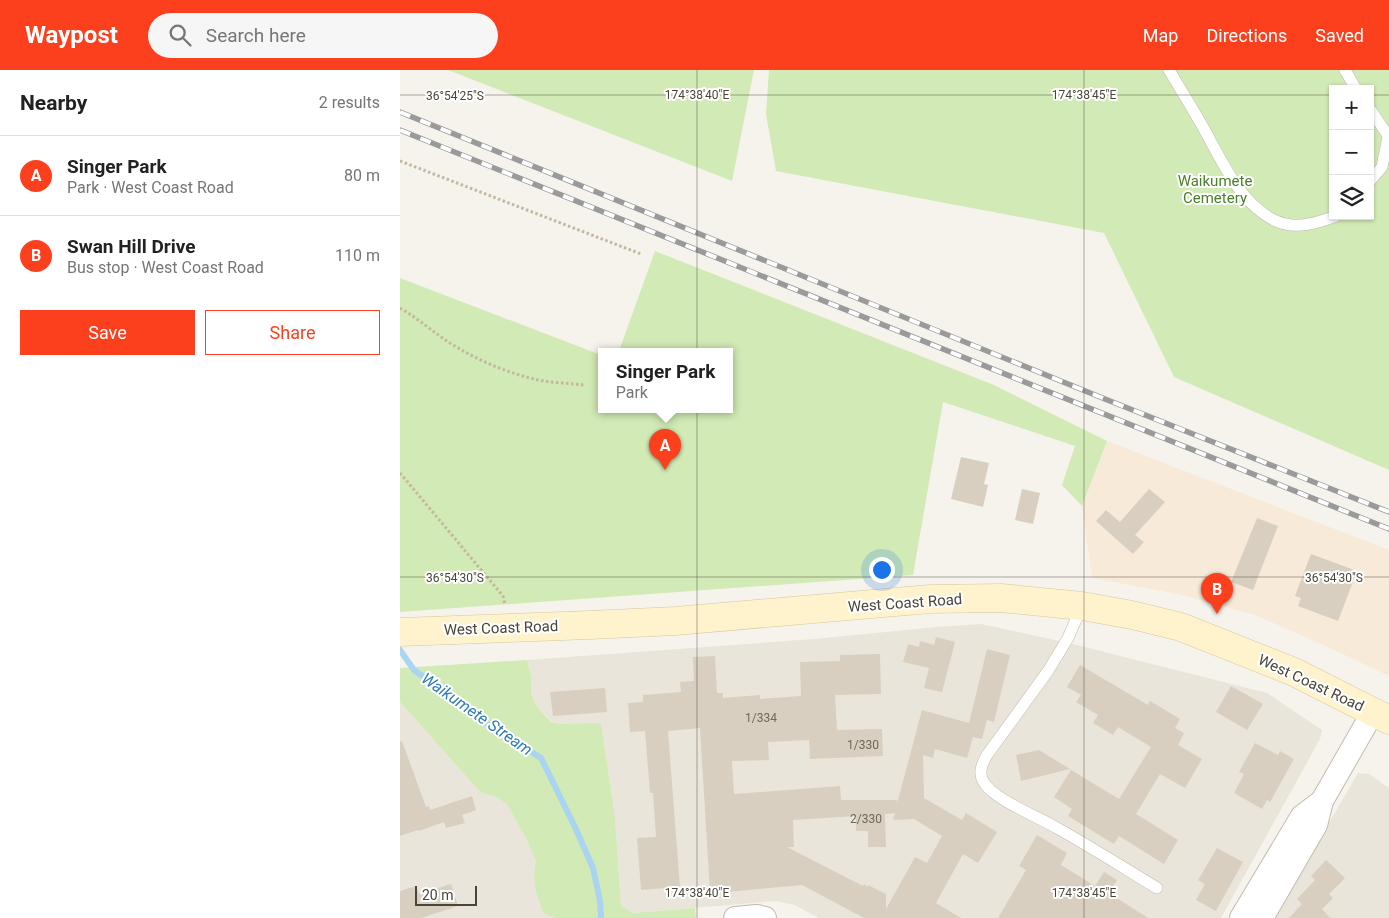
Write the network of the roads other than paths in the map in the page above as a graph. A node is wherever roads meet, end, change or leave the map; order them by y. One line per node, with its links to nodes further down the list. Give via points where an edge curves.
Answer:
1 (1169, 70): 7 (lane, via 1231,176 1246,198 1262,213 1278,222 1300,226)
2 (1345, 70): 3 (lane)
3 (1354, 85)
4 (1374, 114): 5 (lane)
5 (1389, 135): 6 (lane, via 1382,167)
6 (1374, 176)
7 (1329, 219)
8 (1082, 606): 9 (main road, West Coast Road, via 1001,598 930,599 675,621); 10 (main road, West Coast Road, via 1181,627 1294,672); 12 (lane, via 1048,671 987,755 981,774 990,791)
9 (403, 632)
10 (1381, 716): 11 (street)
11 (1322, 801): 15 (street, via 1302,816); 16 (street, via 1316,825)
12 (1157, 888)
13 (735, 918): 14 (street)
14 (765, 918)
15 (1241, 918)
16 (1262, 918)

